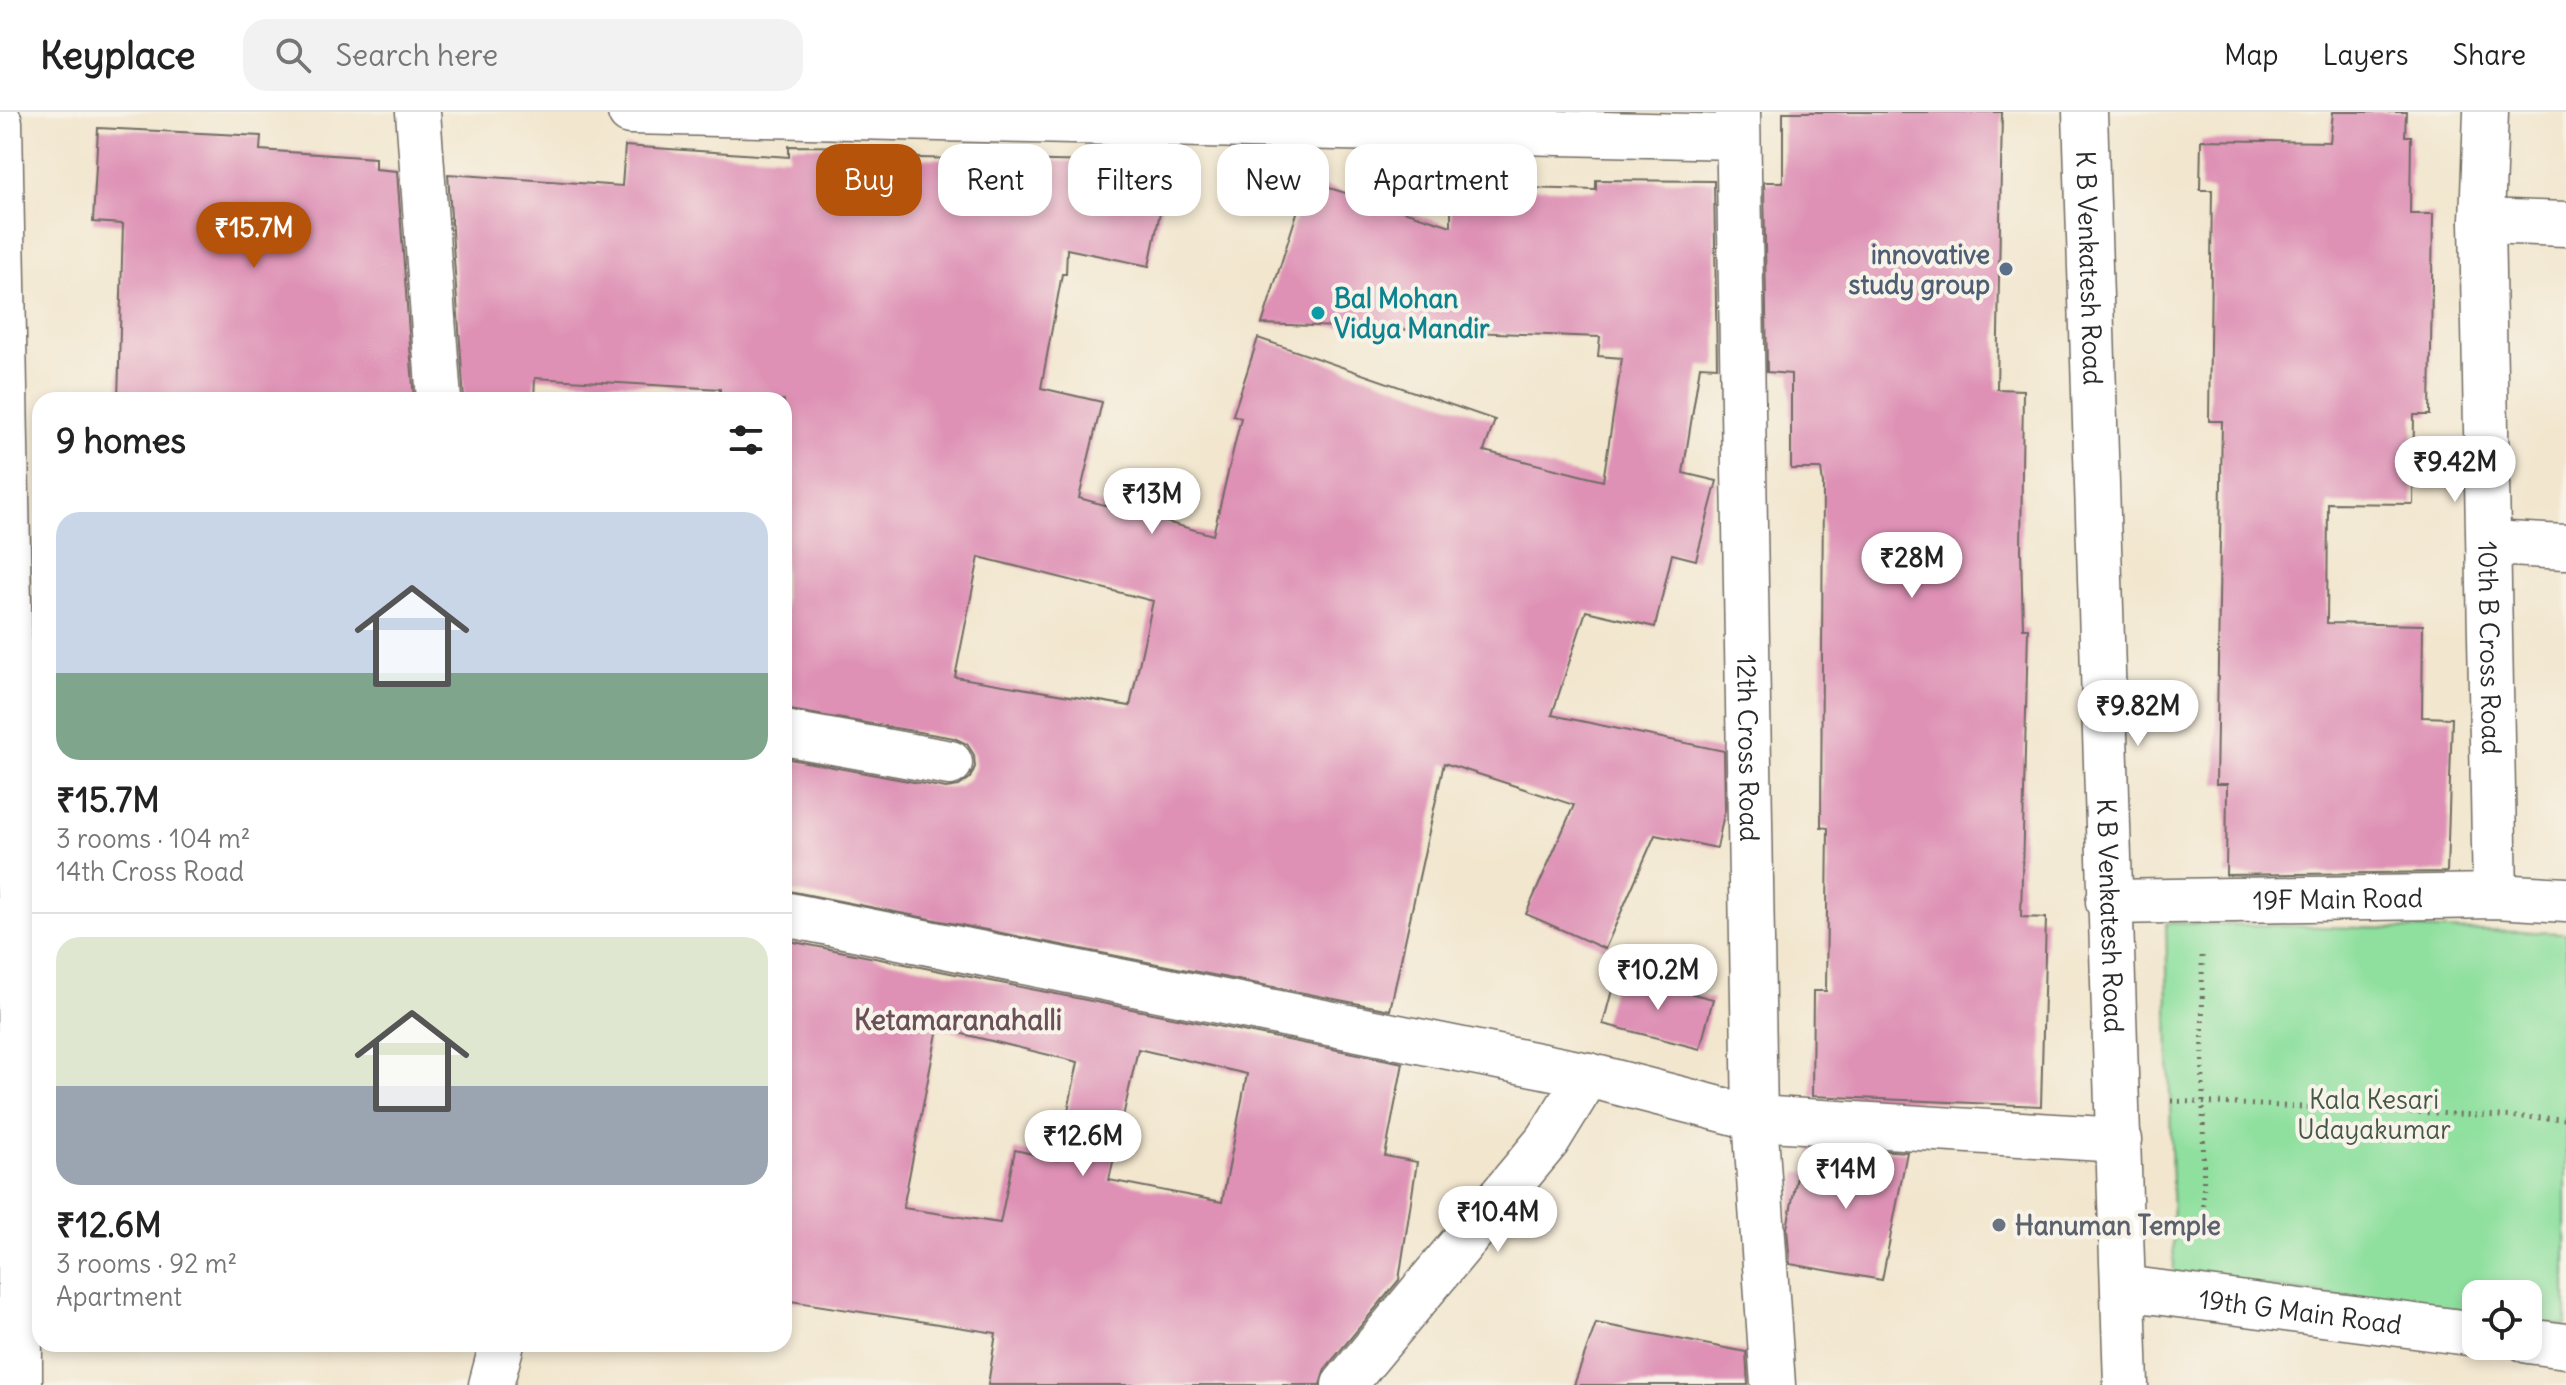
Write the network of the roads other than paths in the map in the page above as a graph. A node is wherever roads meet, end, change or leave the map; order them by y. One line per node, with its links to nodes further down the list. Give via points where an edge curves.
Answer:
1 (418, 112): 10 (street)
2 (630, 112): 5 (street)
3 (2085, 112): 19 (street, K B Venkatesh Road)
4 (2486, 112): 8 (street, 10th B Cross Road)
5 (848, 115): 7 (street)
6 (0, 122): 15 (street)
7 (1738, 125): 22 (street, 12th Cross Road)
8 (2482, 221): 9 (street); 11 (street, 10th B Cross Road)
9 (2566, 224)
10 (438, 392)
11 (2490, 543): 12 (street); 16 (street, 10th B Cross Road)
12 (2566, 547)
13 (792, 734): 14 (street)
14 (950, 763)
15 (26, 767): 17 (street)
16 (2495, 896): 18 (street, 19F Main Road); 19 (street, 19F Main Road)
17 (9, 899): 29 (street)
18 (2566, 900)
19 (2108, 902): 23 (street, K B Venkatesh Road)
20 (792, 916): 21 (street)
21 (1588, 1075): 22 (street); 31 (street, via 1548,1140)
22 (1755, 1118): 23 (street); 32 (street, 12th Cross Road)
23 (2120, 1120): 24 (street, K B Venkatesh Road)
24 (2124, 1288): 25 (street, 19th G Main Road); 33 (street, K B Venkatesh Road)
25 (2462, 1332)
26 (2542, 1343): 27 (street)
27 (2566, 1346)
28 (500, 1352): 30 (street)
29 (20, 1385)
30 (491, 1385)
31 (1344, 1385)
32 (1773, 1385)
33 (2126, 1385)

